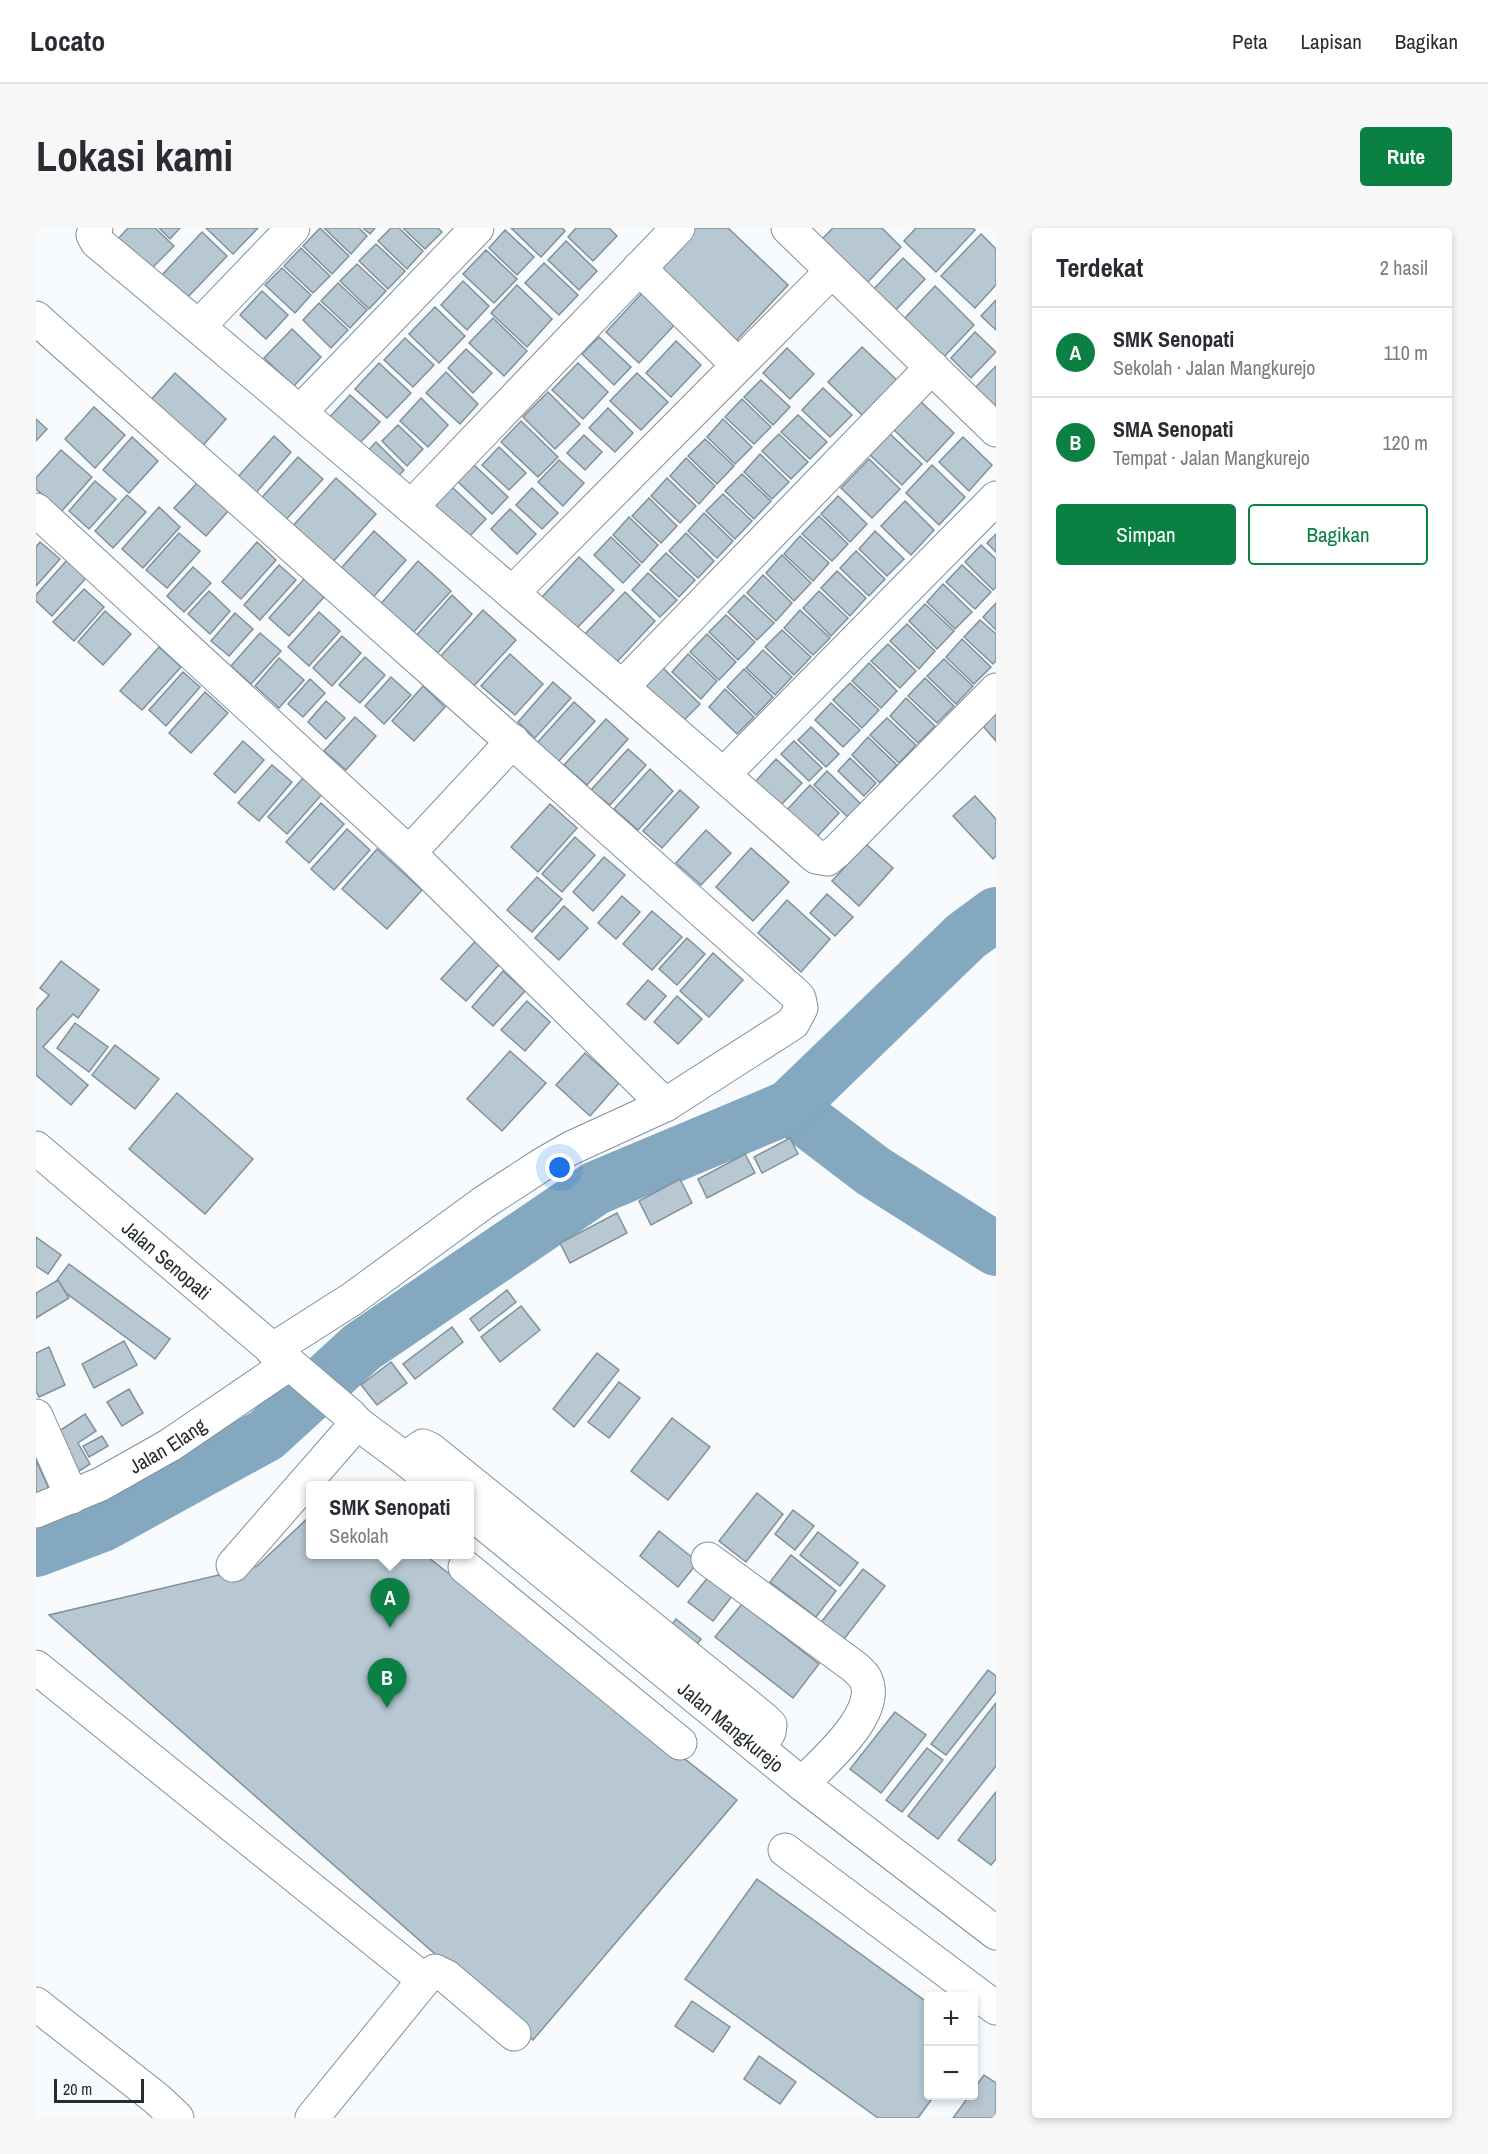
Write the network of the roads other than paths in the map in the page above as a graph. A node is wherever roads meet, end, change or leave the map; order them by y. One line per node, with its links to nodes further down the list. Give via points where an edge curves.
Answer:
1 (96, 228): 9 (street, via 93,235 97,242)
2 (292, 228): 9 (street)
3 (477, 228): 12 (street)
4 (678, 228): 6 (street)
5 (792, 229): 7 (street)
6 (639, 268): 10 (street); 15 (street)
7 (832, 271): 10 (street); 11 (street)
8 (36, 318): 20 (street)
9 (199, 326): 12 (street)
10 (738, 365): 17 (street)
11 (932, 367): 13 (street); 18 (street)
12 (300, 412): 15 (street)
13 (996, 430)
14 (996, 498): 21 (street)
15 (411, 507): 17 (street)
16 (36, 510): 22 (street)
17 (512, 593): 18 (street)
18 (622, 687): 21 (street)
19 (996, 690): 21 (street, via 827,859 816,856)
20 (513, 741): 22 (street); 23 (street, Jalan Elang, via 799,998 801,1008 793,1023)
21 (724, 774)
22 (409, 853): 23 (street)
23 (665, 1105): 25 (street, Jalan Elang, via 571,1148 483,1203 352,1299)
24 (36, 1148): 25 (street, Jalan Senopati)
25 (286, 1362): 27 (street); 32 (street, Jalan Elang, via 170,1445)
26 (36, 1416): 32 (street)
27 (353, 1419): 28 (street); 37 (street)
28 (408, 1461): 29 (street); 30 (street, via 423,1446)
29 (433, 1481)
30 (462, 1481)
31 (474, 1493): 35 (street)
32 (72, 1497): 33 (street, Jalan Elang)
33 (36, 1511)
34 (474, 1514): 35 (street, Jalan Mangkurejo)
35 (520, 1538): 39 (street, Jalan Mangkurejo); 41 (street)
36 (708, 1559): 44 (street, via 865,1678 868,1689 860,1722)
37 (234, 1565)
38 (465, 1567): 40 (street)
39 (540, 1572): 40 (street); 41 (street, Jalan Mangkurejo)
40 (512, 1605): 43 (street)
41 (638, 1634): 44 (street, Jalan Mangkurejo, via 759,1749)
42 (36, 1667): 47 (street)
43 (680, 1743)
44 (802, 1784): 46 (street, Jalan Mangkurejo)
45 (785, 1851): 49 (street)
46 (996, 1933)
47 (424, 1980): 50 (street, via 435,1971 447,1977); 52 (street)
48 (36, 2004): 51 (street)
49 (996, 2008)
50 (514, 2034)
51 (177, 2118)
52 (312, 2118)

